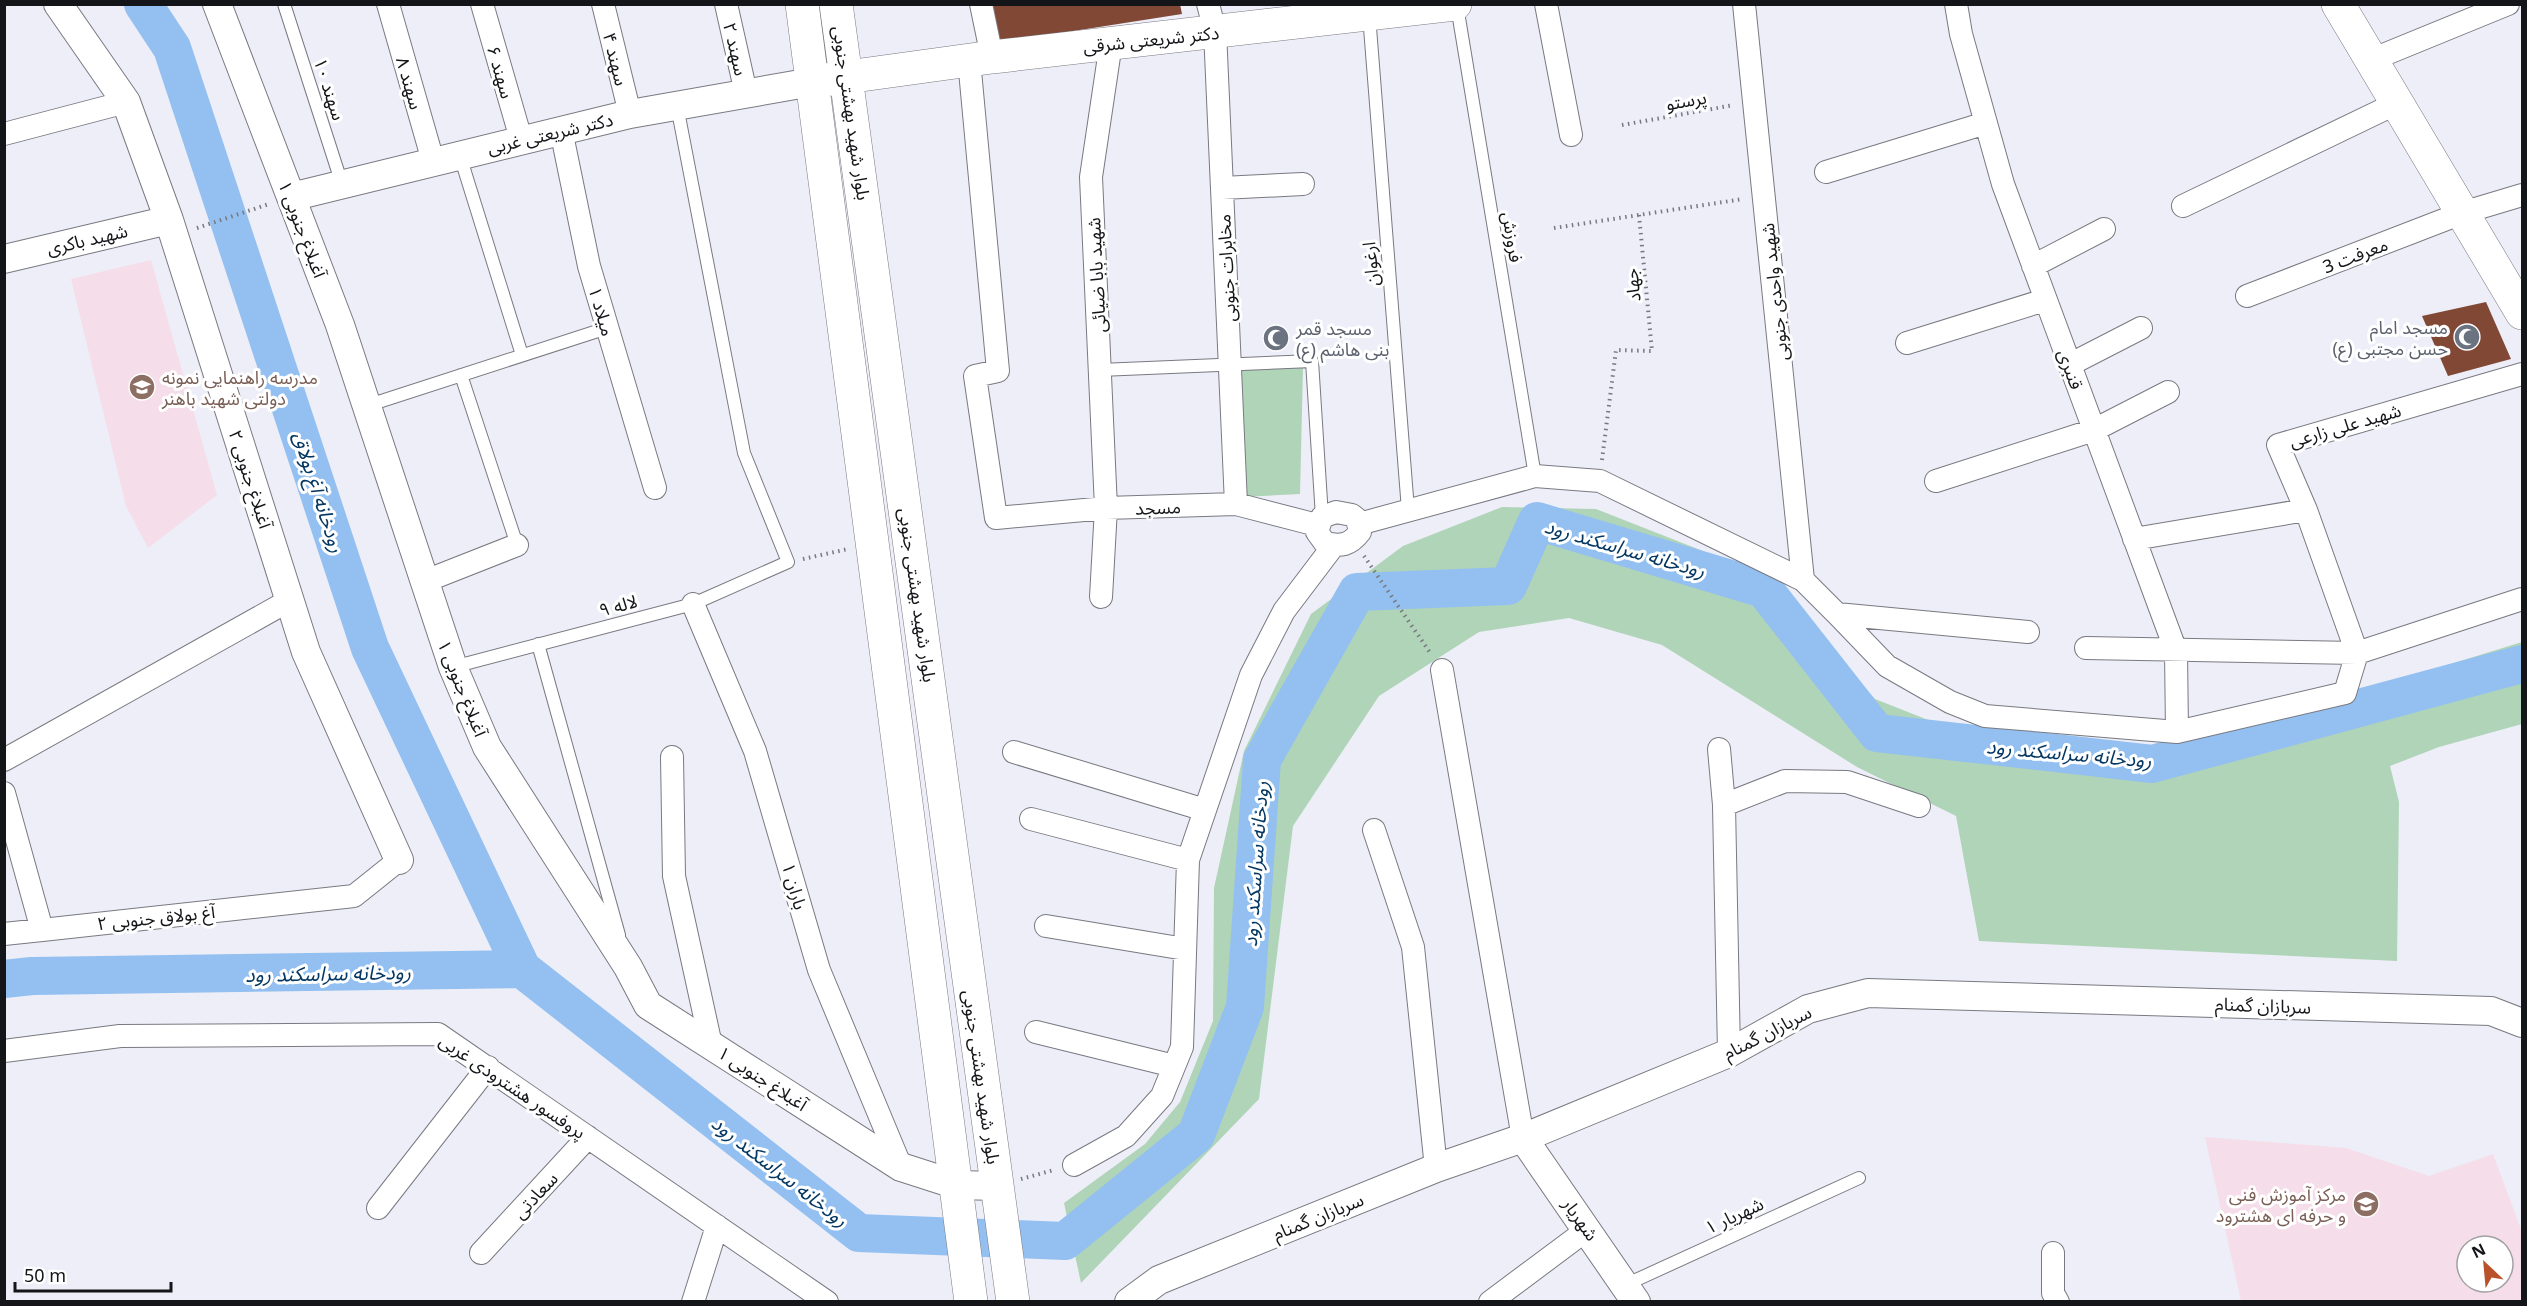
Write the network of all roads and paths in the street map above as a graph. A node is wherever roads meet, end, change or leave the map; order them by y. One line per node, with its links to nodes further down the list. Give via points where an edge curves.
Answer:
1 (58, 4): 27 (street, آغبلاغ جنوبی ۲)
2 (217, 4): 44 (street, آغبلاغ جنوبی ۱)
3 (284, 4): 39 (lane, سهند ۱۰)
4 (388, 4): 37 (street, سهند ۸)
5 (482, 4): 36 (street, سهند ۶)
6 (603, 4): 30 (street, سهند ۴)
7 (726, 4): 25 (street, سهند ۲)
8 (802, 4): 24 (main road, بلوار شهید بهشتی جنوبی)
9 (836, 4): 23 (main road, بلوار شهید بهشتی جنوبی)
10 (981, 4): 21 (street)
11 (1546, 4): 35 (street)
12 (1744, 4): 26 (street, شهید واحدی جنوبی)
13 (1956, 4): 31 (street, قنبری)
14 (2338, 4): 22 (main road)
15 (2508, 4): 22 (street)
16 (1446, 5): 17 (main road, دکتر شریعتی شرقی); 68 (lane, فروزش)
17 (1348, 12): 18 (main road, دکتر شریعتی شرقی); 74 (lane, ارغوان)
18 (1298, 14): 19 (main road, دکتر شریعتی شرقی)
19 (1212, 18): 20 (main road, دکتر شریعتی شرقی); 41 (street, مخابرات جنوبی)
20 (1111, 43): 21 (main road, دکتر شریعتی شرقی); 62 (street, شهيد بابا ضيائی, via 1091,177)
21 (980, 58): 23 (main road, دکتر شریعتی شرقی); 73 (street, مسجد, via 998,371 975,375 996,518)
22 (2371, 60): 28 (main road)
23 (847, 77): 24 (main road, دکتر شریعتی شرقی); 127 (main road, بلوار شهید بهشتی جنوبی)
24 (812, 82): 25 (street, دکتر شریعتی غربی); 80 (main road, بلوار شهید بهشتی جنوبی)
25 (746, 93): 29 (street, دکتر شریعتی غربی)
26 (1755, 101): 32 (path, پرستو); 43 (street, شهید واحدی جنوبی)
27 (126, 102): 34 (street); 48 (street, آغبلاغ جنوبی ۲)
28 (2397, 103): 45 (street); 46 (main road)
29 (677, 106): 30 (street, دکتر شریعتی غربی); 81 (lane, via 744,453)
30 (630, 114): 33 (street, دکتر شریعتی غربی)
31 (1986, 123): 38 (street); 52 (street, قنبری)
32 (1622, 125)
33 (561, 130): 36 (street, دکتر شریعتی غربی); 56 (street, میلاد ۱, via 589,266)
34 (4, 134)
35 (1571, 135)
36 (520, 139): 37 (street, دکتر شریعتی غربی)
37 (447, 158): 39 (street, دکتر شریعتی غربی); 59 (lane)
38 (1826, 172)
39 (342, 184): 44 (street, دکتر شریعتی غربی)
40 (1303, 184): 41 (street)
41 (1222, 188): 60 (street, مخابرات جنوبی)
42 (2523, 195): 46 (street, معرفت 3)
43 (1765, 196): 47 (path); 82 (street, شهید واحدی جنوبی)
44 (291, 197): 48 (path); 66 (street, آغبلاغ جنوبی ۱)
45 (2183, 206)
46 (2462, 213): 53 (street, معرفت 3); 55 (main road)
47 (1639, 215): 49 (path); 69 (path, جهاد, via 1652,351 1616,350)
48 (171, 228): 51 (street, شهید باکری); 86 (street, آغبلاغ جنوبی ۲)
49 (1554, 228)
50 (2104, 229): 52 (street)
51 (4, 259)
52 (2033, 266): 54 (street, قنبری)
53 (2247, 296)
54 (2045, 300): 58 (street); 61 (street, قنبری)
55 (2523, 313)
56 (607, 328): 59 (lane); 71 (street, میلاد ۱)
57 (2141, 328): 61 (street)
58 (1907, 343)
59 (522, 355): 64 (lane)
60 (1230, 365): 62 (lane); 72 (street, مخابرات جنوبی); 76 (lane, via 1312,362)
61 (2069, 365): 67 (street, قنبری)
62 (1100, 370): 73 (street, شهيد بابا ضيائی)
63 (2523, 374): 75 (street, شهيد علی زارعی, via 2278,445)
64 (460, 375): 66 (lane); 79 (lane)
65 (2168, 392): 67 (street)
66 (366, 406): 83 (street, آغبلاغ جنوبی ۱)
67 (2094, 430): 70 (street); 78 (street, قنبری)
68 (1534, 476): 69 (street); 74 (street)
69 (1600, 481): 82 (street)
70 (1935, 481)
71 (655, 488)
72 (1236, 504): 73 (street, مسجد); 76 (street, مسجد)
73 (1106, 508): 84 (street, شهيد بابا ضيائی)
74 (1408, 510): 77 (street)
75 (2306, 510): 78 (street); 93 (street, شهيد علی زارعی)
76 (1319, 521): 77 (street, via 1320,538 1325,543); 77 (street, via 1328,513 1352,515)
77 (1349, 537): 95 (path); 104 (street, via 1284,610 1251,675)
78 (2134, 539): 92 (street, قنبری)
79 (517, 544): 83 (street)
80 (872, 544): 81 (path); 128 (main road, بلوار شهید بهشتی جنوبی)
81 (788, 562): 87 (lane, لاله ۹)
82 (1803, 580): 88 (street)
83 (423, 582): 94 (street, آغبلاغ جنوبی ۱)
84 (1101, 597)
85 (2523, 599): 93 (street)
86 (290, 600): 100 (street); 107 (street, آغبلاغ جنوبی ۲, via 306,652)
87 (693, 604): 90 (lane, لاله ۹); 124 (street, باران ۱, via 755,751 819,970)
88 (1837, 614): 89 (street); 96 (street, via 1887,666 1950,702 1984,716)
89 (2028, 632)
90 (538, 645): 94 (lane, لاله ۹); 113 (lane)
91 (2086, 648): 92 (street)
92 (2176, 651): 93 (street); 96 (street, قنبری)
93 (2357, 653): 96 (street, via 2346,693)
94 (453, 667): 113 (street, آغبلاغ جنوبی ۱, via 487,747)
95 (1442, 670): 122 (street)
96 (2177, 732)
97 (1719, 748): 102 (street)
98 (1014, 752): 104 (street)
99 (672, 757): 116 (street, via 674,876)
100 (4, 760)
101 (4, 793): 110 (street)
102 (1724, 805): 103 (street, via 1785,781 1795,781 1847,782); 118 (street)
103 (1919, 806)
104 (1204, 810): 108 (street)
105 (1031, 819): 108 (street)
106 (1374, 830): 125 (street, via 1413,947)
107 (399, 860): 110 (street, آغ بولاق جنوبی ۲, via 354,896)
108 (1188, 860): 112 (street)
109 (1046, 926): 112 (street)
110 (42, 930): 111 (street, آغ بولاق جنوبی ۲)
111 (4, 934)
112 (1185, 949): 119 (street, via 1182,1047)
113 (627, 967): 116 (street, آغبلاغ جنوبی ۱, via 648,1005)
114 (2523, 1023): 118 (street, سربازان گمنام, via 2491,1011 1868,993 1808,1009)
115 (1036, 1032): 119 (street)
116 (711, 1045): 124 (street, آغبلاغ جنوبی ۱)
117 (4, 1051): 120 (street, پروفسور هشترودی غربی, via 120,1036 438,1034)
118 (1729, 1053): 122 (street, سربازان گمنام)
119 (1174, 1066): 123 (street, via 1162,1096 1126,1136)
120 (488, 1067): 121 (street, پروفسور هشترودی غربی); 129 (street)
121 (588, 1137): 130 (street, پروفسور هشترودی غربی); 132 (street, سعادتی)
122 (1523, 1138): 125 (street, سربازان گمنام); 131 (street, شهریار)
123 (1074, 1165): 127 (path)
124 (901, 1167): 128 (street, آغبلاغ جنوبی ۱)
125 (1436, 1168): 139 (street, سربازان گمنام, via 1159,1280)
126 (1858, 1178): 134 (lane, شهریار ۱)
127 (999, 1198): 128 (street, آغبلاغ جنوبی ۱); 138 (main road, بلوار شهید بهشتی جنوبی)
128 (958, 1199): 137 (main road, بلوار شهید بهشتی جنوبی)
129 (378, 1208)
130 (717, 1226): 135 (street); 136 (street, پروفسور هشترودی غربی)
131 (1588, 1229): 134 (street, شهریار); 140 (street)
132 (481, 1253)
133 (2054, 1253): 141 (street, via 2053,1293)
134 (1631, 1293)
135 (693, 1302)
136 (827, 1302)
137 (971, 1302)
138 (1013, 1302)
139 (1129, 1302)
140 (1490, 1302)
141 (2058, 1302)

